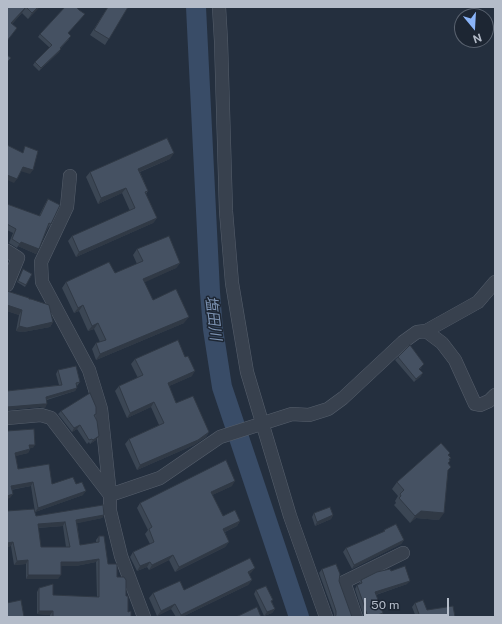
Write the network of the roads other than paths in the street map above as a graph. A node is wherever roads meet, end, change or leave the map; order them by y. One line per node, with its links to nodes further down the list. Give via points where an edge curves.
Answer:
1 (219, 7): 9 (street, via 226,211 232,283)
2 (70, 176): 10 (street, via 67,208 41,262 42,282 89,370 101,409)
3 (7, 251): 5 (street, via 18,258)
4 (495, 282): 6 (street, via 478,302)
5 (7, 285)
6 (426, 331): 7 (street, via 442,343 455,360 476,404 489,401); 9 (street, via 418,332 403,342 328,409 309,415 292,414)
7 (495, 395)
8 (7, 418): 10 (street, via 41,415 51,418)
9 (258, 425): 10 (street, via 220,438 160,478); 13 (street)
10 (110, 495): 12 (street, via 110,511 121,556)
11 (403, 553): 14 (street, via 344,582)
12 (144, 617)
13 (326, 617)
14 (356, 617)

